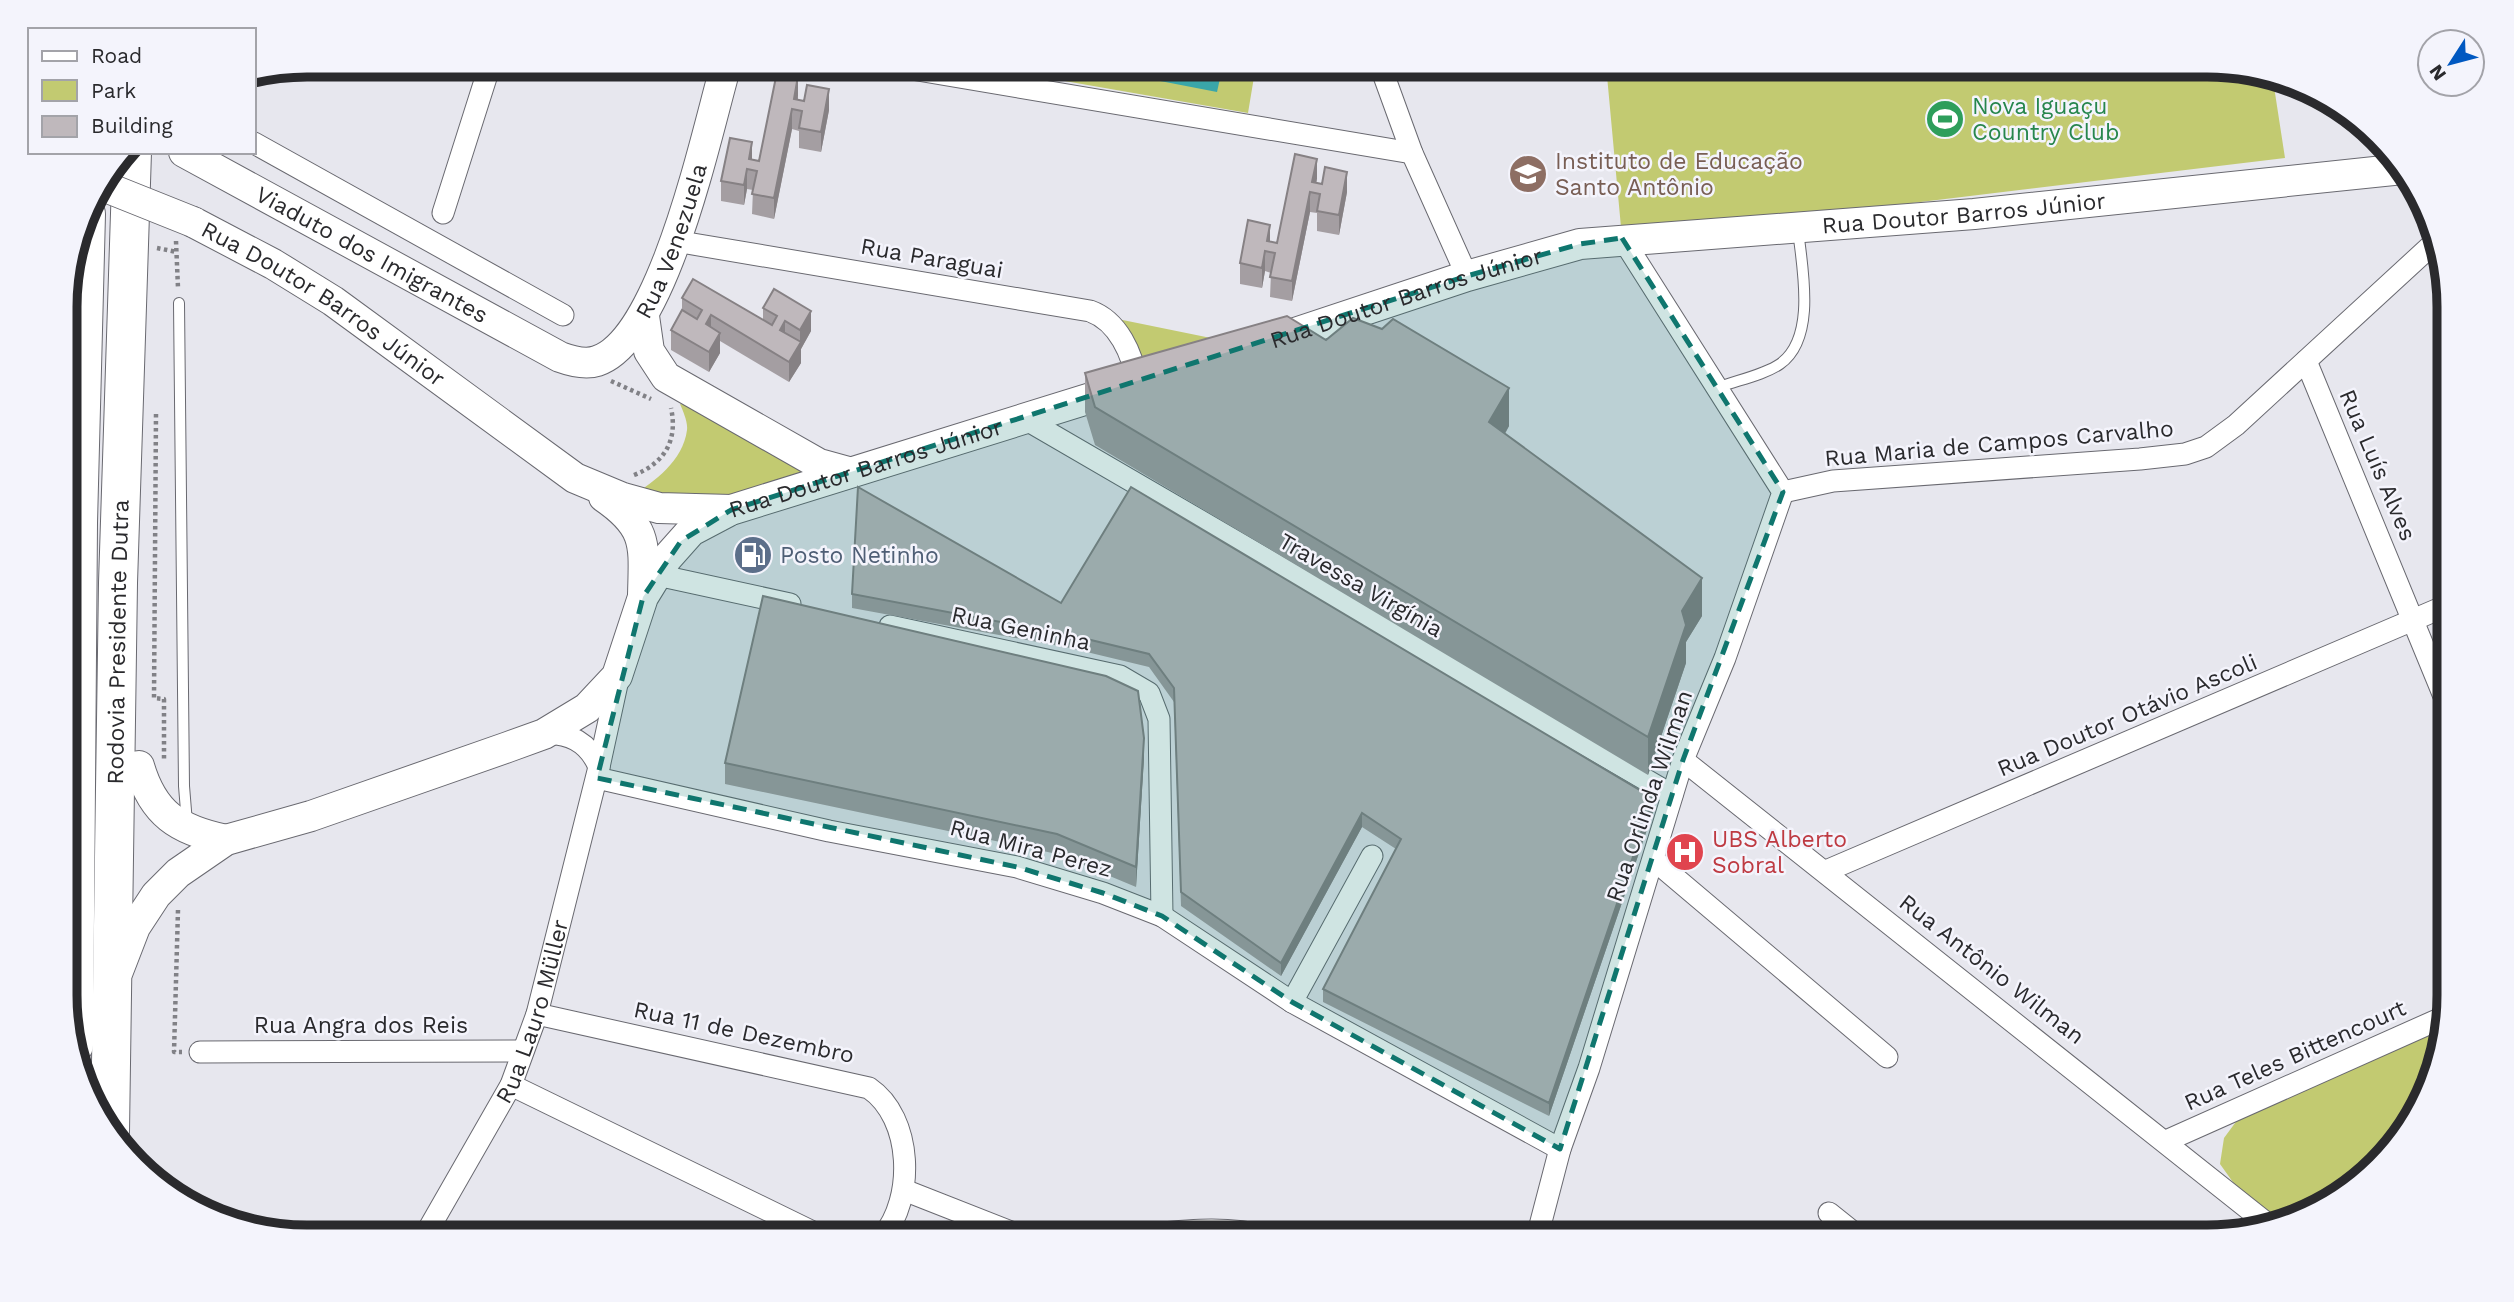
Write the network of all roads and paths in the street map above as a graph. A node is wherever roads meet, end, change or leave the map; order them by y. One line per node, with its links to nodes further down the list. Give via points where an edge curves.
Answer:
1 (486, 77): 11 (street)
2 (723, 77): 14 (main road, Rua Venezuela)
3 (959, 77): 6 (street)
4 (1384, 77): 6 (street)
5 (256, 144): 20 (street)
6 (1412, 153): 18 (street)
7 (188, 154): 23 (main road, Viaduto dos Imigrantes)
8 (132, 158): 34 (highway, Rodovia Presidente Dutra)
9 (2392, 170): 12 (main road, Rua Doutor Barros Júnior, via 1974,214)
10 (110, 189): 32 (main road, Rua Doutor Barros Júnior, bridge, via 193,222 333,300)
11 (443, 213)
12 (1797, 226): 13 (main road, Rua Doutor Barros Júnior); 26 (lane, via 1805,295 1798,343 1780,364)
13 (1622, 238): 18 (main road, Rua Doutor Barros Júnior, via 1580,244); 26 (street)
14 (675, 241): 21 (main road, Rua Venezuela); 25 (street, Rua Paraguai, via 1090,311 1114,326 1130,359)
15 (85, 247): 41 (highway, Rodovia Presidente Dutra)
16 (157, 247): 19 (path, via 177,252)
17 (2429, 248): 24 (street, Rua Maria de Campos Carvalho)
18 (1466, 276): 22 (main road, Rua Doutor Barros Júnior)
19 (179, 303): 49 (lane)
20 (563, 315)
21 (644, 316): 23 (main road, Rua Venezuela, via 625,341 602,359 585,363); 30 (main road, via 649,351 666,377 819,464)
22 (1242, 351)
23 (556, 355)
24 (2306, 361): 33 (street, Rua Maria de Campos Carvalho, via 2236,425 2206,447 2185,454 1833,481); 39 (street, Rua Luís Alves)
25 (1150, 379): 29 (main road, Rua Doutor Barros Júnior)
26 (1719, 387): 33 (street)
27 (668, 401): 31 (path, via 674,430 667,450 654,465)
28 (156, 406): 46 (path, via 154,698 164,699)
29 (1025, 419): 30 (main road, Rua Doutor Barros Júnior); 48 (street, Travessa Virgínia)
30 (848, 472): 35 (main road, Rua Doutor Barros Júnior)
31 (624, 477)
32 (575, 478): 35 (main road, Rua Doutor Barros Júnior, via 647,506); 36 (main road, Rua Lauro Müller, via 635,523 644,545)
33 (1783, 492): 45 (street, Rua Orlinda Wilman)
34 (121, 510): 46 (highway, via 139,560 142,671); 55 (highway, Rodovia Presidente Dutra)
35 (730, 510): 36 (main road, Rua Lauro Müller, via 691,531)
36 (650, 586): 37 (street); 42 (main road, Rua Lauro Müller)
37 (807, 608)
38 (2437, 611): 39 (street, Rua Doutor Otávio Ascoli)
39 (2414, 621): 43 (street, Rua Luís Alves); 53 (street, Rua Doutor Otávio Ascoli)
40 (875, 623): 56 (street, Rua Geninha, via 1120,676 1149,693 1159,719)
41 (77, 643)
42 (621, 667): 44 (main road, Rua Lauro Müller, via 593,703); 47 (street, Rua Lauro Müller)
43 (2437, 678)
44 (544, 734): 47 (street, via 572,737 590,752); 50 (main road, Rua Lauro Müller, via 311,816)
45 (1684, 760): 48 (street, Rua Orlinda Wilman); 53 (street, Rua Antônio Wilman)
46 (151, 764): 49 (main road, via 145,786 155,804); 55 (highway)
47 (598, 773): 56 (street, Rua Mira Perez, via 829,831 1017,867); 59 (street, Rua Lauro Müller)
48 (1672, 795): 52 (street, Rua Orlinda Wilman)
49 (188, 829): 50 (main road)
50 (226, 840): 54 (main road, Rua Lauro Müller)
51 (1372, 856): 58 (street)
52 (1654, 860): 63 (street); 67 (street, Rua Orlinda Wilman)
53 (1826, 871): 66 (street, Rua Antônio Wilman)
54 (178, 873): 57 (main road, Rua Lauro Müller, via 156,895 135,927); 62 (path, via 174,1052)
55 (113, 888): 57 (highway, Rodovia Presidente Dutra)
56 (1162, 916): 58 (street, Rua Mira Perez)
57 (112, 999): 65 (highway, Rodovia Presidente Dutra)
58 (1292, 1002): 67 (street, Rua Mira Perez)
59 (537, 1014): 61 (street, Rua Lauro Müller); 68 (street, Rua 11 de Dezembro, via 863,1085 885,1101 895,1119)
60 (2436, 1021): 66 (street, Rua Teles Bittencourt)
61 (523, 1051): 62 (street, Rua Angra dos Reis); 64 (street, Rua Lauro Müller)
62 (200, 1052)
63 (1887, 1057)
64 (511, 1085): 71 (street, Rua Lauro Müller); 72 (street)
65 (110, 1113)
66 (2166, 1141): 70 (street, Rua Antônio Wilman)
67 (1560, 1149): 75 (street, Rua Orlinda Wilman)
68 (904, 1190): 73 (street, Rua 11 de Dezembro); 74 (street)
69 (1829, 1213): 76 (street)
70 (2261, 1219)
71 (431, 1225)
72 (798, 1225)
73 (890, 1225)
74 (993, 1225)
75 (1540, 1225)
76 (1844, 1225)

